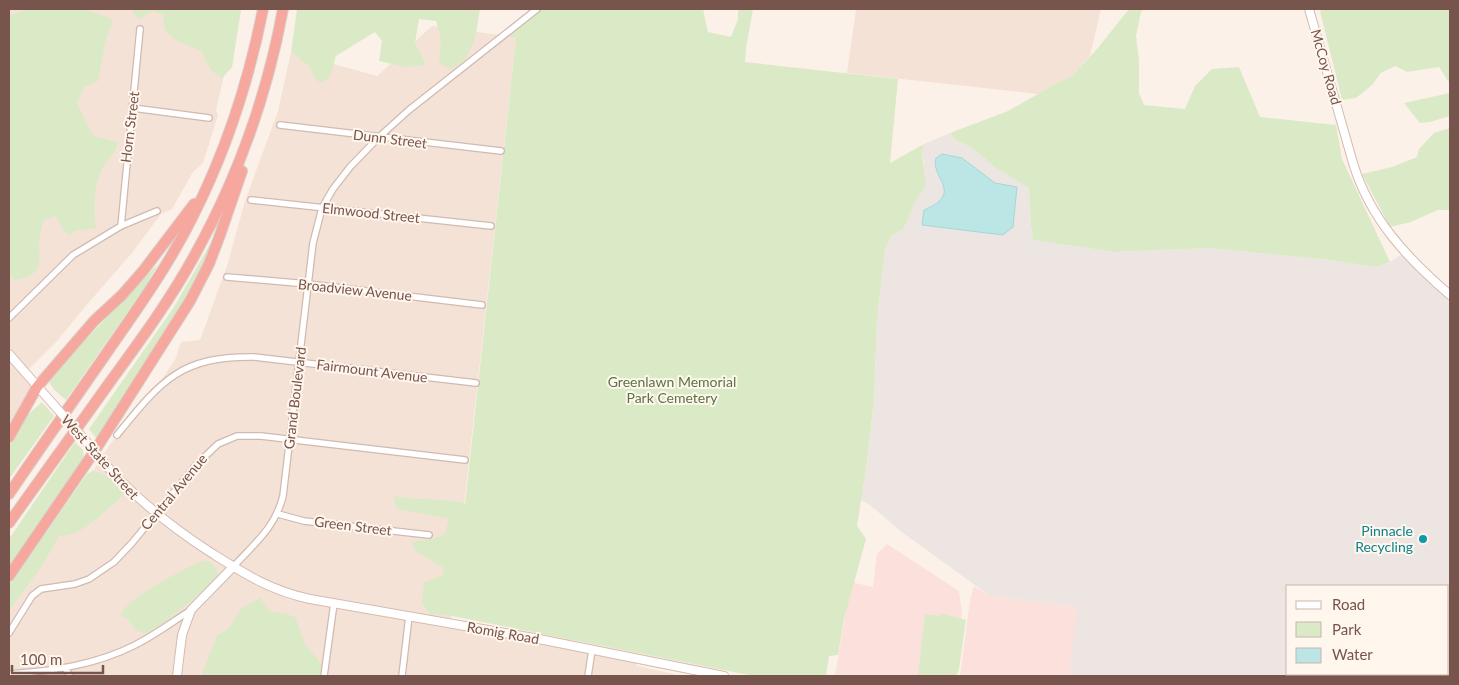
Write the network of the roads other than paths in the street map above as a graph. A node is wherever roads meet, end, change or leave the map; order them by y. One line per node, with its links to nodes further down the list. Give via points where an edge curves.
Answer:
1 (263, 9): 12 (highway, via 245,84)
2 (284, 9): 7 (highway)
3 (537, 9): 10 (street, Grand Boulevard, via 409,110)
4 (1310, 9): 20 (street, McCoy Road, via 1357,178 1384,227 1404,253)
5 (140, 29): 6 (street, Horn Street)
6 (133, 108): 8 (street); 16 (street, Horn Street)
7 (258, 109): 30 (highway, via 246,157 209,264 190,301); 35 (highway, via 224,198 172,294)
8 (210, 118)
9 (280, 125): 10 (street, Dunn Street)
10 (380, 137): 11 (street, Dunn Street); 14 (street, Grand Boulevard, via 341,178)
11 (500, 151)
12 (210, 181): 26 (highway, via 143,271); 32 (highway, via 158,278)
13 (251, 200): 14 (street, Elmwood Street)
14 (322, 208): 17 (street, Elmwood Street); 19 (street, Grand Boulevard, via 314,235)
15 (157, 210): 16 (street)
16 (120, 226): 22 (street, via 73,256)
17 (491, 226)
18 (228, 277): 19 (street, Broadview Avenue)
19 (308, 284): 21 (street, Broadview Avenue); 24 (street, Grand Boulevard)
20 (1450, 295)
21 (482, 304)
22 (9, 318)
23 (9, 354): 26 (street, West State Street)
24 (299, 362): 25 (street, Fairmount Avenue); 27 (street, Fairmount Avenue, via 233,357 193,365 163,383); 29 (street, Grand Boulevard)
25 (476, 383)
26 (37, 387): 28 (highway); 30 (street, West State Street, bridge)
27 (117, 435)
28 (9, 437)
29 (290, 440): 31 (street, Central Avenue); 33 (street, Central Avenue, via 248,435 225,440 196,465); 34 (street, Grand Boulevard)
30 (94, 452): 33 (street, West State Street); 38 (highway)
31 (464, 460)
32 (9, 494)
33 (155, 514): 37 (street, West State Street); 43 (street, Central Avenue, via 132,543 103,570 89,579 41,589 32,596)
34 (278, 514): 36 (street, Green Street); 37 (street, Grand Boulevard)
35 (9, 523)
36 (429, 536)
37 (233, 567): 39 (street, West State Street); 41 (street, Grand Boulevard)
38 (9, 576)
39 (282, 591): 40 (street, Romig Road)
40 (334, 603): 42 (street, Romig Road); 49 (street)
41 (191, 610): 45 (street, Grand Boulevard, via 134,645 100,659); 48 (street, via 182,635)
42 (409, 616): 44 (street, Romig Road); 50 (street)
43 (9, 633)
44 (592, 650): 51 (street); 52 (street, Romig Road)
45 (65, 668): 46 (street, Grand Boulevard); 47 (street)
46 (9, 674)
47 (70, 676)
48 (177, 676)
49 (324, 676)
50 (402, 676)
51 (588, 676)
52 (724, 676)

